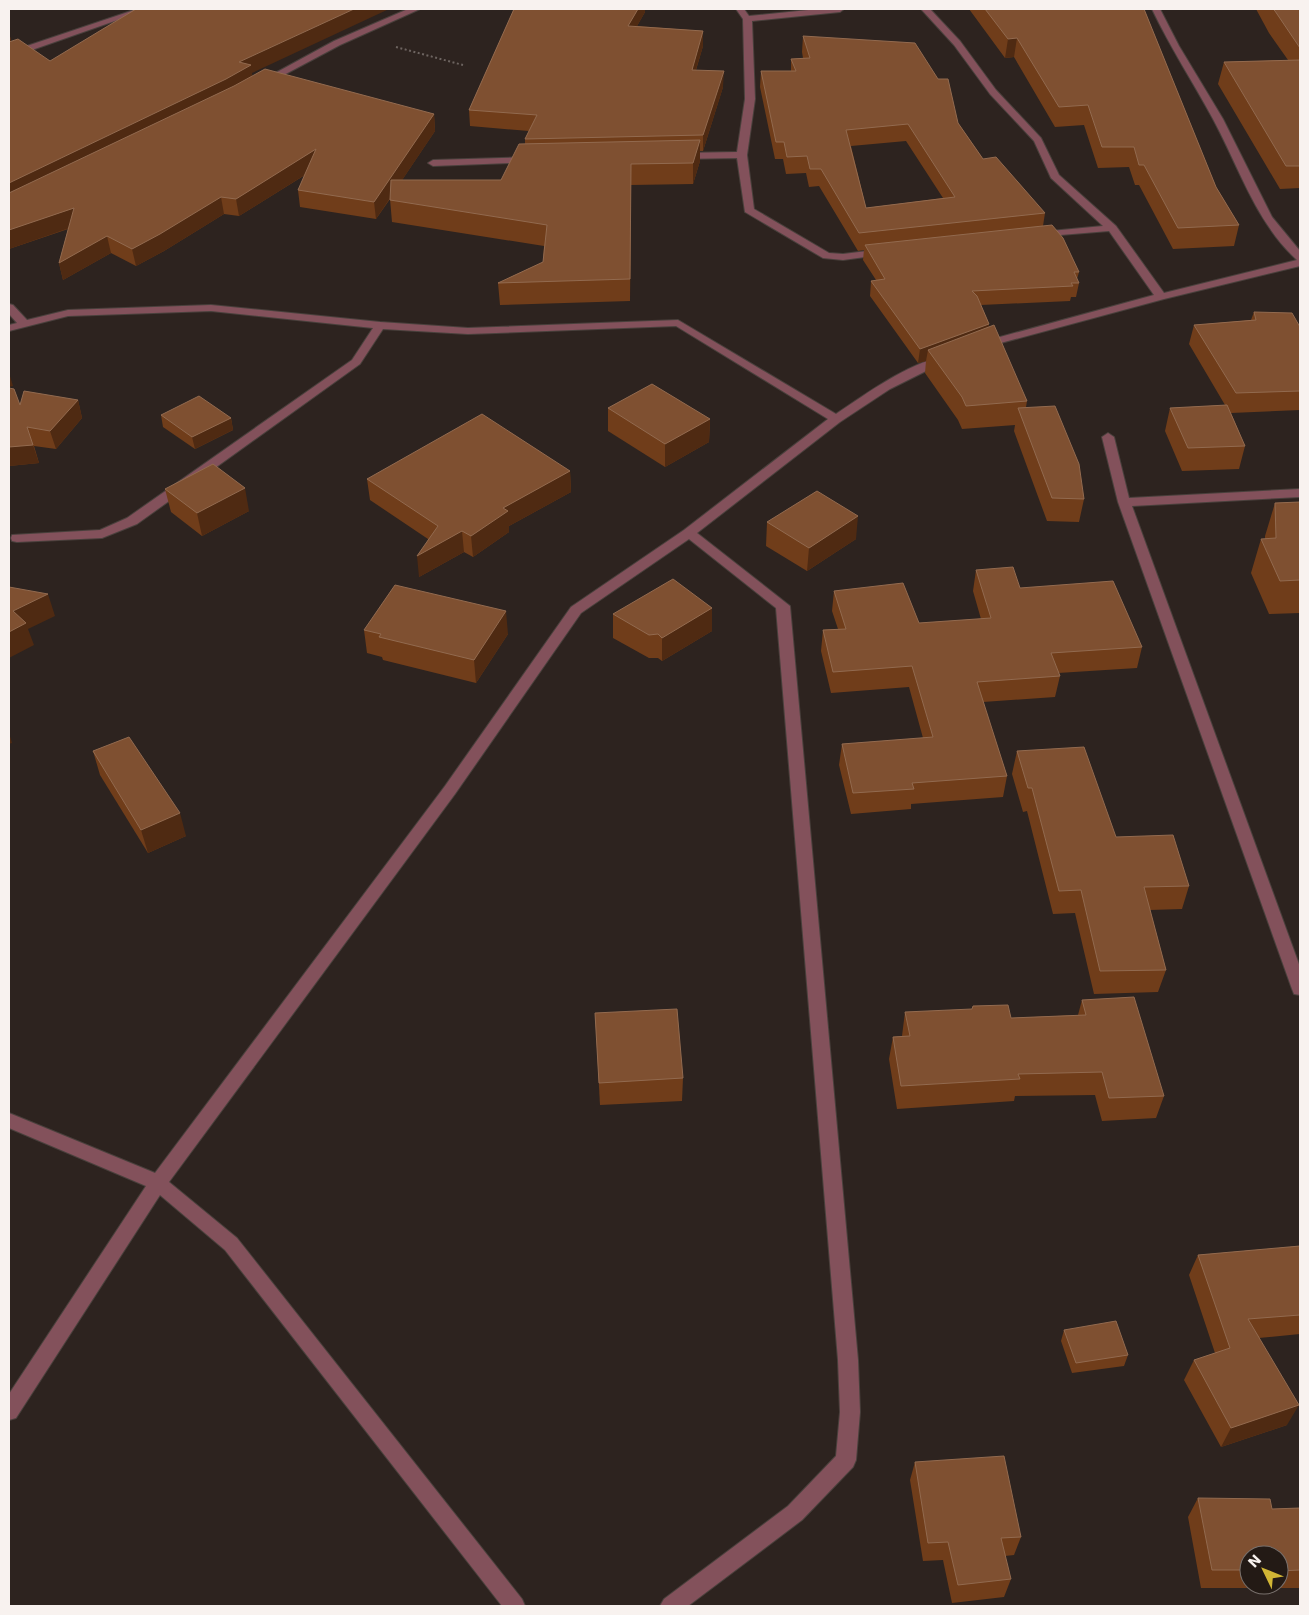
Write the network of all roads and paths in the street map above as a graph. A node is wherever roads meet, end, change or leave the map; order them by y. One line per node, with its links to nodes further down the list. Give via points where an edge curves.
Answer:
1 (145, 9): 9 (street)
2 (416, 9): 8 (street)
3 (740, 9): 7 (street)
4 (840, 9): 7 (street)
5 (925, 9): 16 (street, via 957,43 992,92 1038,140 1055,176)
6 (1156, 9): 19 (street, via 1218,119 1267,218)
7 (747, 19): 12 (street, via 750,99)
8 (350, 35): 10 (path); 11 (street)
9 (9, 55)
10 (463, 64)
11 (249, 90)
12 (742, 155): 13 (street); 18 (street, via 750,210 827,256)
13 (674, 156)
14 (538, 160): 15 (street)
15 (433, 163)
16 (1112, 228): 17 (street); 21 (street)
17 (1026, 237)
18 (891, 252)
19 (1300, 258)
20 (1300, 263): 21 (street)
21 (1161, 297): 26 (street)
22 (9, 308): 23 (street)
23 (24, 324): 24 (street, via 68,313 211,308); 25 (street)
24 (380, 325): 28 (street, via 468,331 678,323); 33 (street, via 356,362 132,521 102,534)
25 (9, 328)
26 (967, 350)
27 (951, 356): 28 (street, via 886,387)
28 (836, 420): 32 (street)
29 (1108, 437): 31 (street)
30 (1300, 493): 31 (street)
31 (1124, 502): 34 (street)
32 (689, 533): 36 (street, via 576,610 450,790); 39 (street, via 783,606 850,1412 846,1460 795,1513)
33 (17, 538)
34 (1300, 989)
35 (9, 1120): 36 (street)
36 (158, 1184): 37 (street); 38 (street, via 231,1244)
37 (9, 1411)
38 (515, 1606)
39 (671, 1606)

